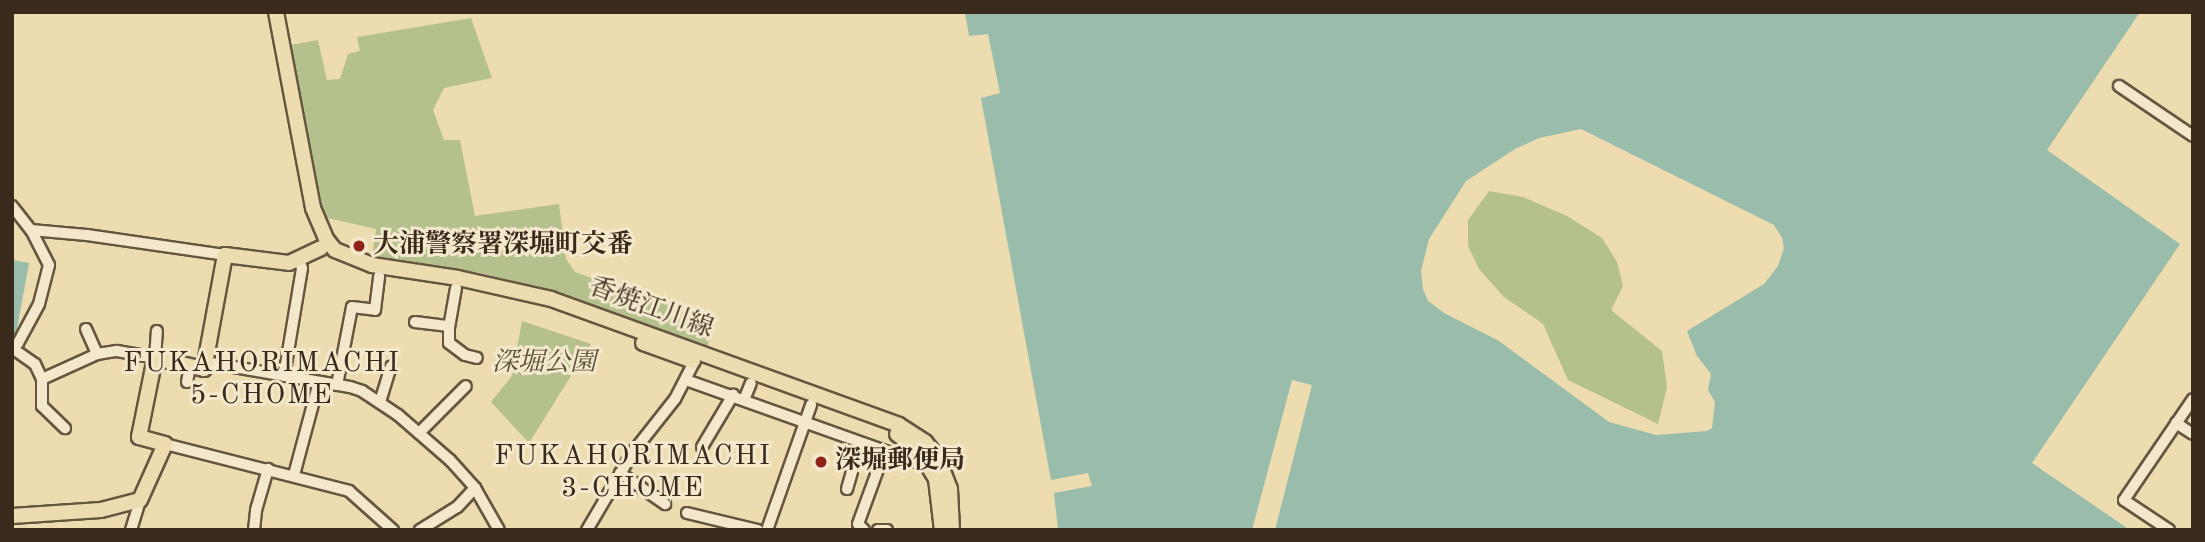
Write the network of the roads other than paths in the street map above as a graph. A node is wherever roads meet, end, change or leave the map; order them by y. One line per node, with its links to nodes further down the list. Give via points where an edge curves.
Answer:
1 (267, 12): 7 (main road, via 304,210)
2 (276, 12): 41 (main road, 香焼江川線, via 313,208 335,250 372,265 551,299 899,425)
3 (2119, 86): 4 (street)
4 (2193, 136)
5 (12, 206): 6 (street)
6 (34, 234): 8 (street, via 87,235); 24 (street, via 49,265 44,290 12,348 35,364)
7 (321, 248): 9 (main road); 10 (main road, 香焼江川線, via 343,265)
8 (224, 262): 9 (main road); 19 (main road)
9 (300, 263): 23 (street)
10 (379, 276): 11 (main road, 香焼江川線); 29 (street, via 374,310 352,307)
11 (455, 296): 13 (street); 20 (main road, 香焼江川線, via 548,308)
12 (415, 322): 13 (street)
13 (449, 326): 18 (street, via 449,343)
14 (86, 329): 16 (street)
15 (157, 331): 17 (street)
16 (97, 354): 17 (street, via 117,351); 24 (street)
17 (155, 358): 21 (main road); 42 (main road, via 139,437)
18 (477, 358)
19 (205, 362): 21 (main road, via 204,369); 23 (street)
20 (694, 362): 25 (street); 28 (main road, 香焼江川線)
21 (190, 366): 26 (street)
22 (391, 366): 34 (street)
23 (284, 376): 27 (street)
24 (42, 379): 38 (street, via 42,406)
25 (686, 380): 31 (street); 47 (street)
26 (187, 382)
27 (319, 382): 29 (street); 49 (street)
28 (751, 383): 33 (street); 35 (main road, 香焼江川線)
29 (337, 385): 34 (street, via 362,391)
30 (466, 386): 39 (street)
31 (733, 396): 33 (street); 44 (street)
32 (2193, 399): 37 (street)
33 (744, 400): 36 (street)
34 (380, 402): 39 (street)
35 (810, 407): 36 (street); 41 (main road, 香焼江川線)
36 (806, 422): 43 (street); 65 (street)
37 (2176, 423): 40 (street); 71 (street, via 2124,500)
38 (65, 428)
39 (419, 433): 50 (street)
40 (2193, 434)
41 (910, 437): 48 (main road, 香焼江川線)
42 (165, 444): 46 (street); 52 (main road)
43 (860, 444): 45 (street); 51 (street)
44 (702, 447)
45 (884, 453): 48 (street); 66 (street, via 859,524)
46 (268, 469): 49 (street); 59 (street)
47 (620, 473): 53 (street); 57 (street)
48 (937, 474): 69 (main road); 70 (main road, via 950,489)
49 (294, 475): 60 (street, via 349,491)
50 (475, 488): 56 (street); 62 (street)
51 (847, 489)
52 (140, 500): 55 (main road, via 101,510); 58 (street)
53 (665, 504)
54 (687, 513): 64 (street)
55 (12, 516)
56 (436, 525): 61 (street)
57 (588, 527): 63 (street)
58 (131, 530)
59 (254, 530)
60 (393, 530)
61 (420, 530)
62 (499, 530)
63 (601, 530)
64 (758, 530)
65 (766, 530)
66 (864, 530)
67 (878, 530): 68 (street)
68 (887, 530)
69 (942, 530)
70 (953, 530)
71 (2169, 530)

